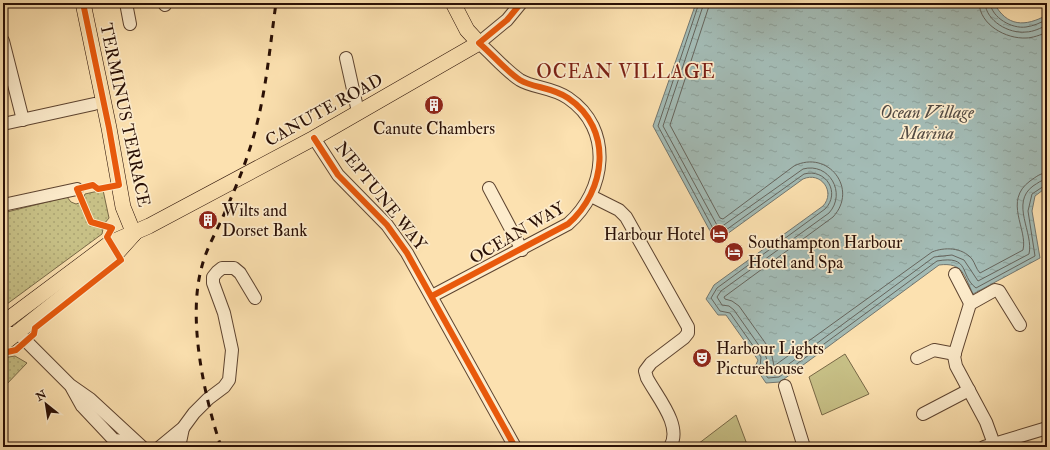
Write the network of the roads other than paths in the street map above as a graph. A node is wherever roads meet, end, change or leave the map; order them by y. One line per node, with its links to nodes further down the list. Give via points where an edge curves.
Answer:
1 (83, 3): 18 (main road, TERMINUS TERRACE, via 123,207)
2 (126, 3): 5 (street)
3 (453, 3): 7 (main road, via 467,30)
4 (521, 3): 7 (street, CANUTE ROAD, via 507,20)
5 (130, 24)
6 (3, 41): 11 (street)
7 (480, 43): 10 (main road, CANUTE ROAD); 16 (street, OCEAN WAY, via 522,81 561,94 584,113 595,132 600,154 598,176)
8 (346, 58): 10 (street)
9 (94, 104): 11 (street)
10 (358, 112): 13 (main road, CANUTE ROAD)
11 (23, 120): 12 (street)
12 (3, 124)
13 (314, 138): 18 (main road, CANUTE ROAD); 21 (street, NEPTUNE WAY, via 340,178 370,206 393,233)
14 (489, 188): 19 (street)
15 (77, 189): 17 (street)
16 (591, 196): 19 (street, OCEAN WAY, via 568,224); 40 (street, via 619,210 626,217 688,327 688,333 684,338 651,363 645,371 672,425 674,436)
17 (3, 205)
18 (134, 234): 24 (main road, via 102,248); 26 (main road, via 116,254)
19 (522, 250): 21 (street, OCEAN WAY)
20 (955, 274): 23 (street)
21 (432, 296): 39 (street)
22 (255, 298): 33 (street, via 240,272 234,268 222,268 213,277 232,350 229,380 208,399)
23 (970, 303): 25 (street, via 998,290); 28 (street)
24 (3, 323)
25 (1020, 325)
26 (10, 333): 27 (main road); 36 (street, via 90,399)
27 (3, 344)
28 (955, 354): 29 (street, via 934,350); 31 (street, via 955,362)
29 (917, 358)
30 (785, 386): 41 (street)
31 (969, 390): 32 (street); 35 (street, via 980,399)
32 (923, 414)
33 (183, 428): 37 (street); 38 (street)
34 (1047, 428): 35 (street)
35 (989, 446)
36 (142, 447)
37 (160, 447)
38 (179, 447)
39 (515, 447)
40 (670, 447)
41 (804, 447)

